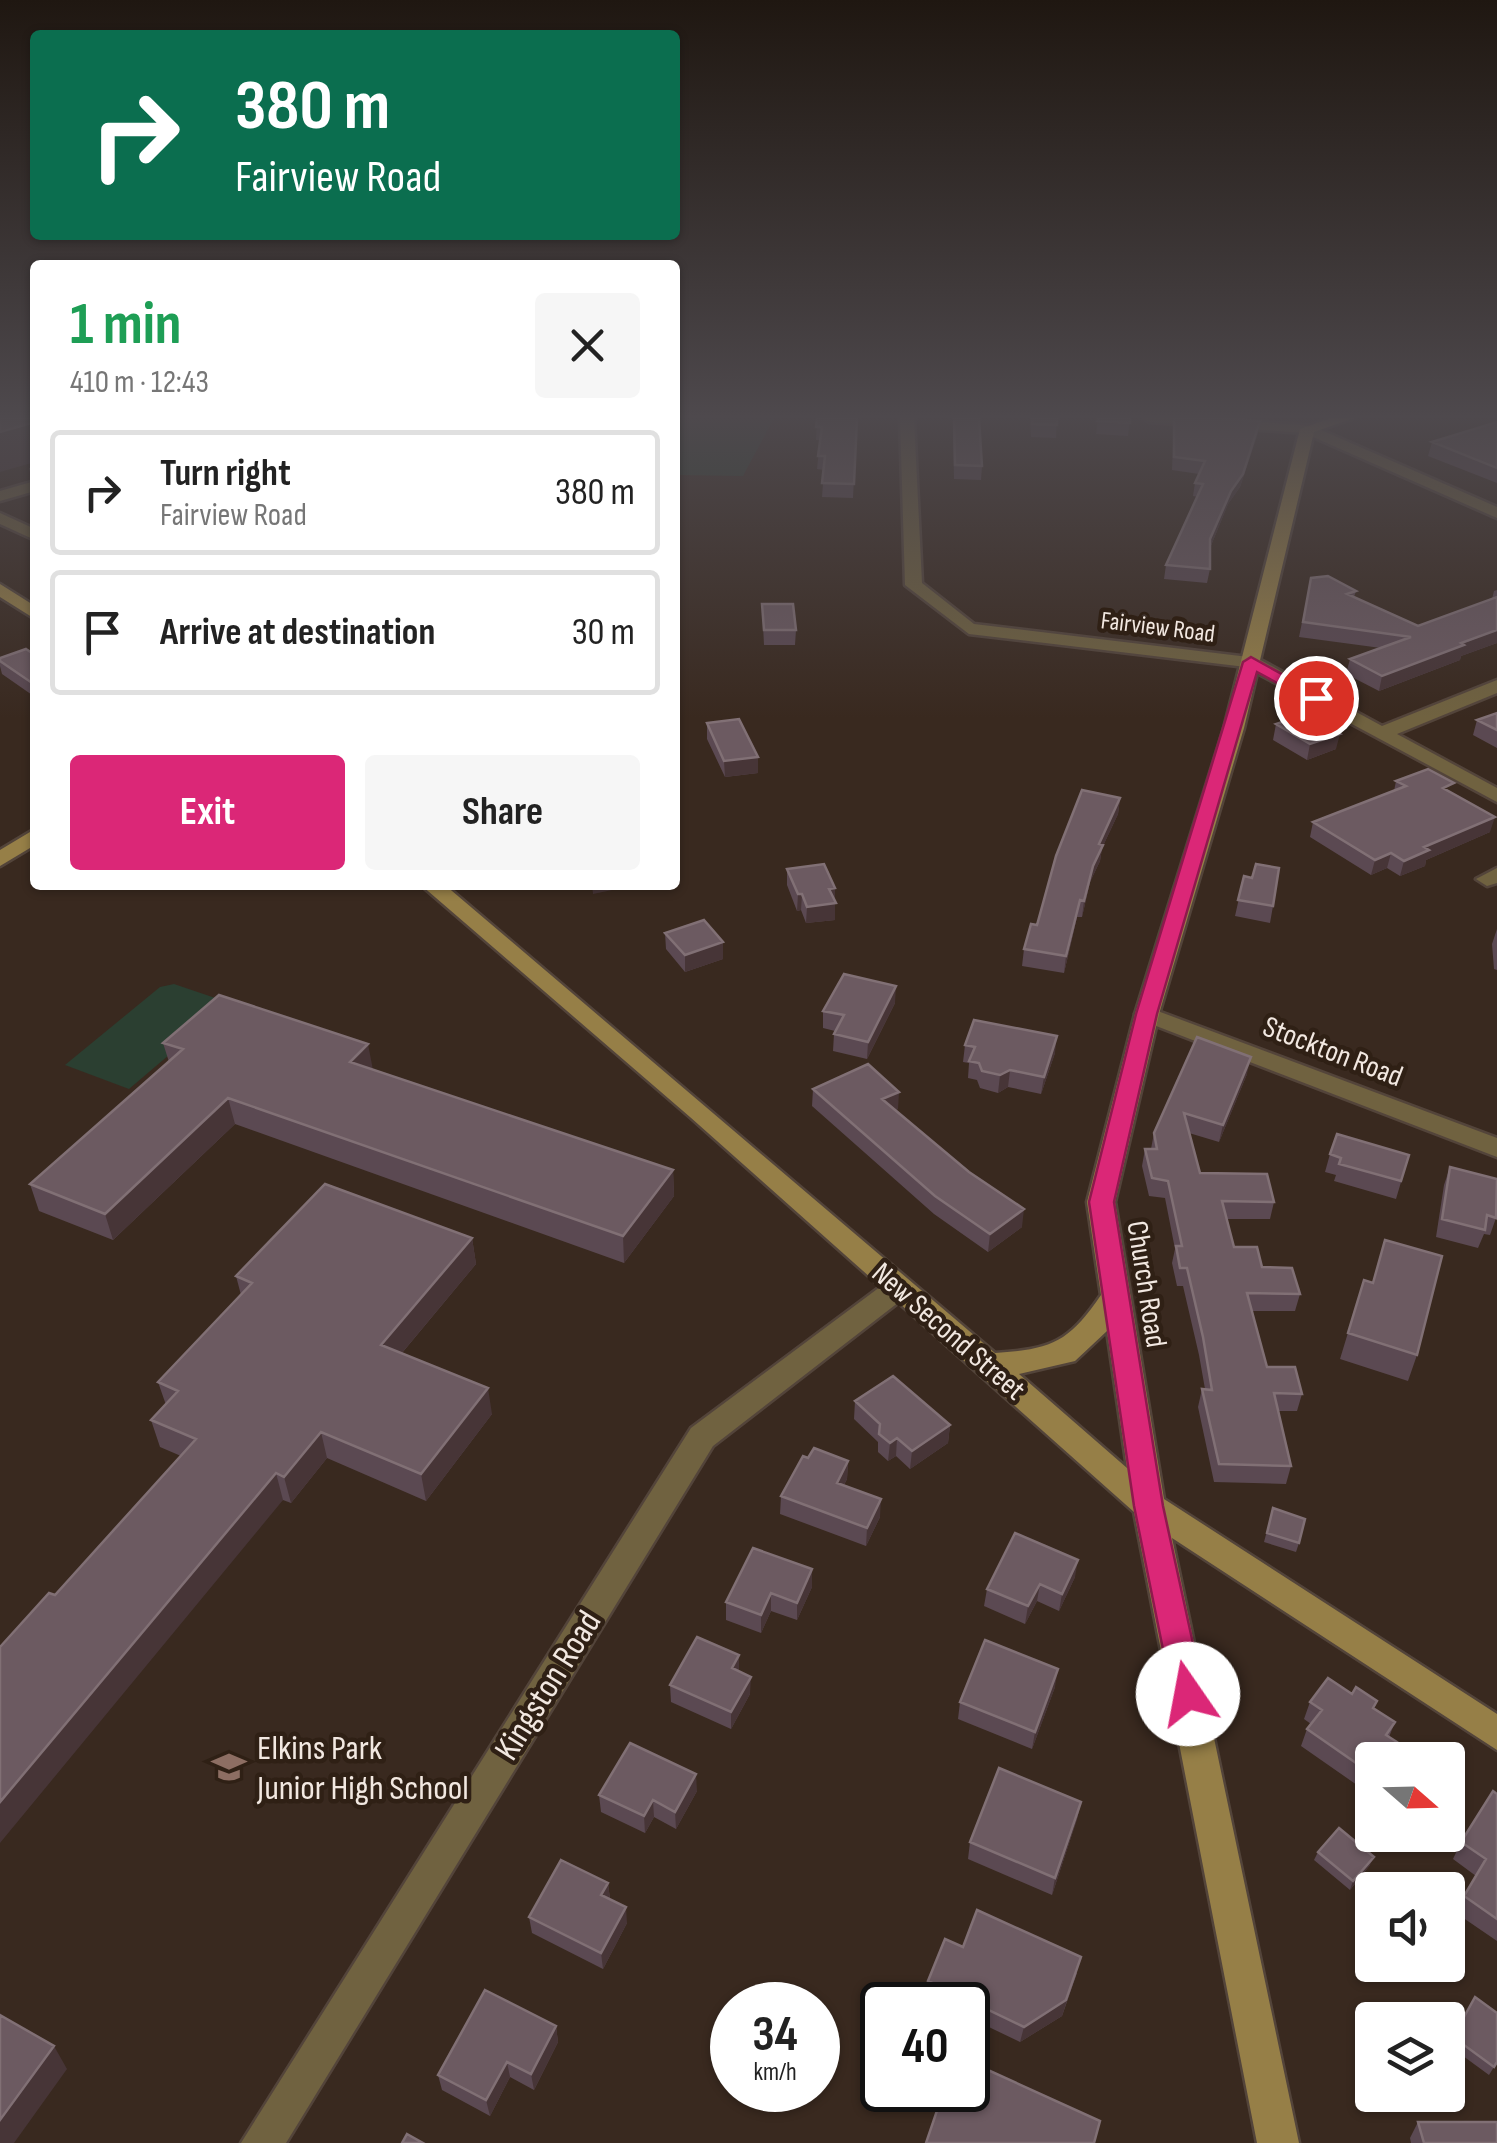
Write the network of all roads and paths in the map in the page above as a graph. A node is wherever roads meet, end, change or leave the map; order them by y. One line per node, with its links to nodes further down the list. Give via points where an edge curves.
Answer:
1 (0, 518): 4 (street)
2 (911, 518): 7 (street, Fairview Road, via 914,585 969,629)
3 (1286, 518): 7 (street, Church Road)
4 (30, 533)
5 (0, 589): 6 (street)
6 (30, 610)
7 (1251, 662): 9 (street, Fairview Road); 14 (street, Church Road)
8 (1497, 686): 9 (street)
9 (1381, 733): 10 (street, Fairview Road)
10 (1497, 796)
11 (30, 838): 12 (street)
12 (2, 857)
13 (438, 890): 16 (street, New Second Street)
14 (1146, 1014): 15 (street, Stockton Road); 17 (street, Church Road, via 1101,1202)
15 (1497, 1148)
16 (898, 1288): 18 (street, New Second Street); 21 (street, Kingston Road, via 702,1437)
17 (1115, 1298): 18 (street, via 1086,1342 1067,1354); 19 (street, Church Road)
18 (991, 1365): 19 (street, New Second Street)
19 (1149, 1506): 20 (street, New Second Street); 22 (street, Church Road)
20 (1497, 1734)
21 (262, 2143)
22 (1278, 2143)

